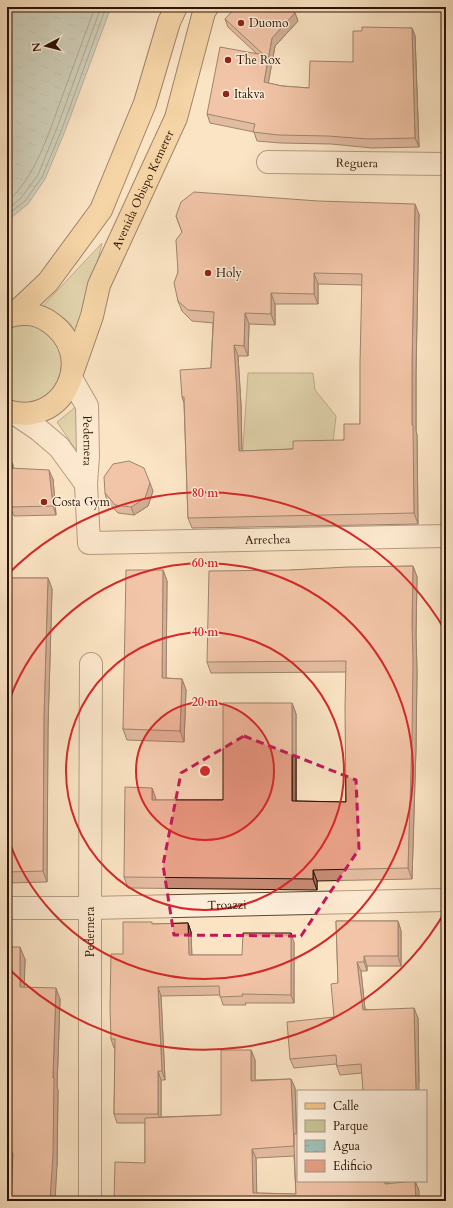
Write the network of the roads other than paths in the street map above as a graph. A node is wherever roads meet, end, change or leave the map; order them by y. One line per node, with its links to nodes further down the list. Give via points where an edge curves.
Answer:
1 (176, 7): 5 (main road, via 169,22 145,103 101,210 48,282)
2 (208, 7): 6 (main road, Avenida Obispo Kemerer, via 204,12 176,118 99,285 92,316)
3 (268, 162): 4 (street, Reguera)
4 (446, 164)
5 (10, 316): 6 (main road, via 29,314 44,318 57,327 67,339 72,354)
6 (72, 374): 7 (main road, Avenida Obispo Kemerer, via 65,392 43,410 29,414); 8 (street, Pedernera, via 87,406)
7 (11, 412): 8 (street, Pedernera, via 40,430 58,447)
8 (86, 484): 10 (street, Pedernera)
9 (446, 536): 10 (street, Arrechea)
10 (89, 543)
11 (91, 664): 14 (street, Pedernera)
12 (446, 900): 14 (street, Troazzi)
13 (7, 908): 14 (street, Troazzi)
14 (90, 908): 15 (street, Pedernera)
15 (90, 1201)

